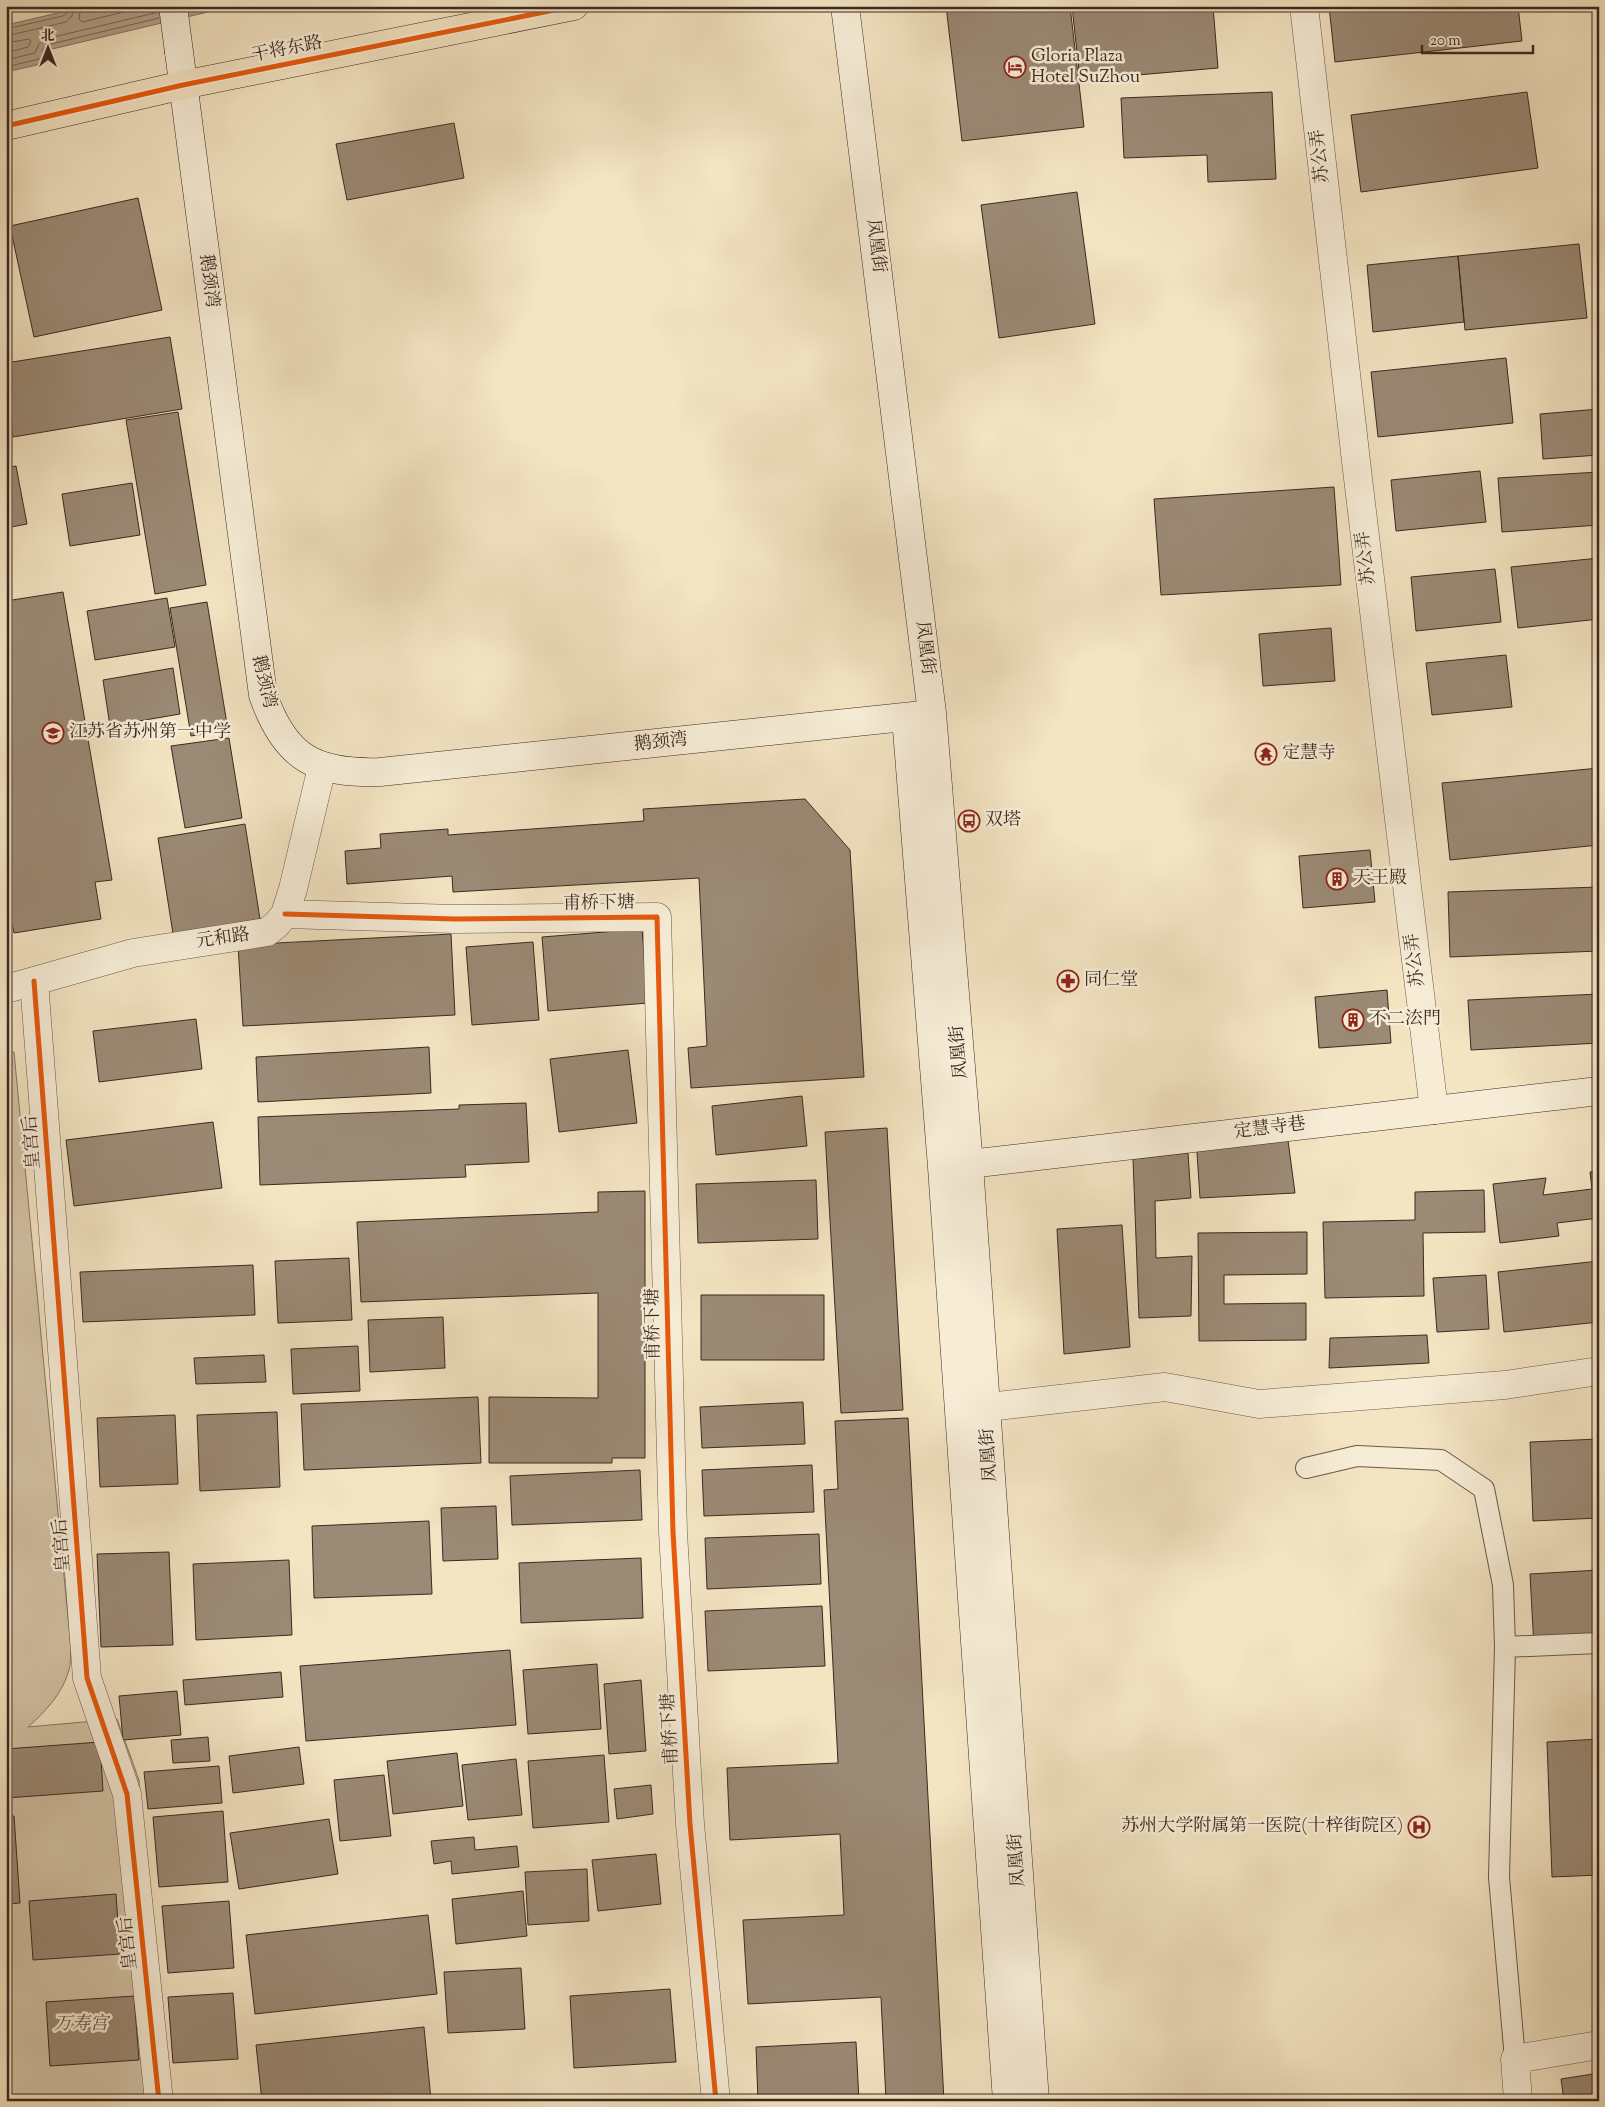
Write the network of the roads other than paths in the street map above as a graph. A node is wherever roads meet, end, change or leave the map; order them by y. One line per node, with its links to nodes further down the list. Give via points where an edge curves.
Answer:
1 (173, 6): 5 (street, 鹅颈湾, bridge)
2 (574, 6): 5 (main road, 干将东路)
3 (845, 6): 7 (street, 凤凰街)
4 (1304, 6): 14 (street, 苏公弄, via 1356,470)
5 (183, 85): 6 (main road, 干将东路); 9 (street, 鹅颈湾, via 263,695 284,738 306,759)
6 (6, 126)
7 (932, 714): 8 (street, 鹅颈湾); 15 (street, 凤凰街)
8 (906, 716): 9 (street, 鹅颈湾, via 405,770 360,773); 16 (street, 凤凰街)
9 (322, 767): 10 (street, 元和路)
10 (285, 914): 11 (street, 元和路, via 267,932 133,953); 26 (street, 甫桥下塘, via 455,919 657,917 673,1532 690,1824)
11 (34, 981): 12 (street, 元和路); 25 (street, 皇宫后, via 87,1678 127,1794)
12 (6, 989)
13 (1599, 1091): 14 (street, 定慧寺巷)
14 (1434, 1110): 15 (street, 定慧寺巷)
15 (970, 1165): 16 (street, 定慧寺巷); 18 (street, 凤凰街)
16 (942, 1167): 19 (street, 凤凰街)
17 (1599, 1371): 18 (street, via 1505,1385 1259,1404 1165,1387)
18 (987, 1408): 19 (street); 28 (street, 凤凰街)
19 (959, 1410): 27 (street, 凤凰街)
20 (1306, 1468): 22 (lane, via 1357,1456 1441,1460 1484,1489 1503,1585)
21 (1599, 1643): 22 (lane)
22 (1505, 1647): 24 (lane, via 1499,1877)
23 (1599, 2045): 24 (street)
24 (1515, 2059): 29 (street)
25 (159, 2101)
26 (716, 2101)
27 (1007, 2101)
28 (1035, 2101)
29 (1518, 2101)

